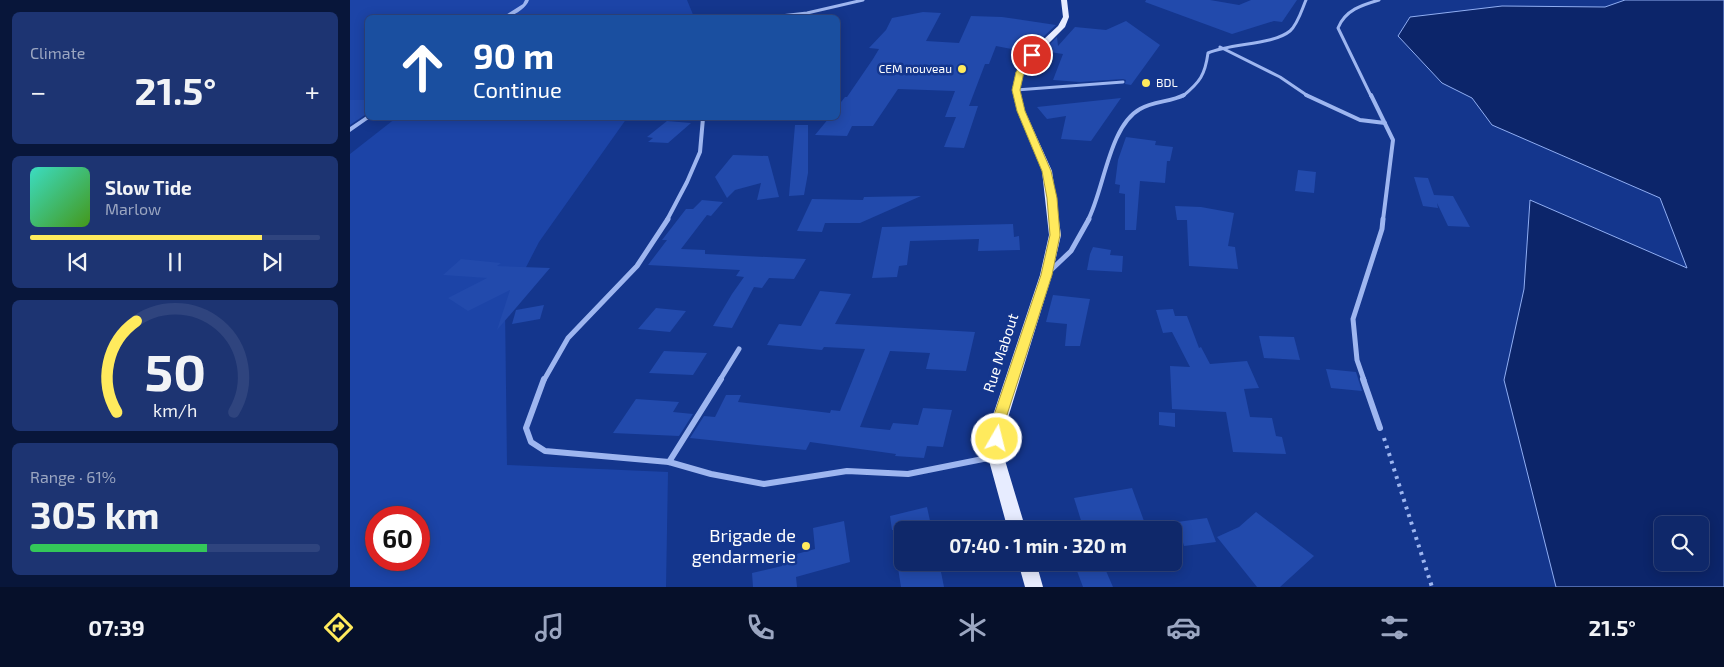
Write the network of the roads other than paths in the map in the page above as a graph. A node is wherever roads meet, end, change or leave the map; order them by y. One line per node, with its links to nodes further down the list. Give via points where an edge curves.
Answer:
1 (527, 0): 6 (street, via 525,5)
2 (863, 0): 7 (street)
3 (1064, 0): 10 (main road, via 1066,17 1061,27 1032,55 1020,72)
4 (1306, 0): 8 (street, via 1291,30 1264,40)
5 (1379, 0): 13 (street, via 1363,4 1345,15 1338,28)
6 (508, 15)
7 (785, 15)
8 (1220, 47): 13 (street, via 1280,76 1311,98 1360,120); 15 (street, via 1208,53 1206,70 1183,96 1142,108 1130,119 1111,149 1088,219 1071,251)
9 (1123, 82): 10 (street)
10 (1016, 90): 15 (main road, Rue Mabout, via 1021,111 1046,171 1052,198 1055,235)
11 (365, 120): 14 (street)
12 (703, 120): 19 (street, via 700,151 680,195 628,276 568,339 545,375 526,428 530,442 545,451)
13 (1385, 123): 17 (street, via 1393,140 1382,229 1353,319 1357,360)
14 (350, 130)
15 (1046, 275): 18 (main road, Rue Mabout, via 999,421)
16 (739, 349): 19 (street)
17 (1380, 428)
18 (996, 456): 19 (street, via 908,474 847,471 764,484); 20 (main road, Rue Mabout)
19 (668, 462)
20 (1014, 521)
21 (1030, 571): 22 (main road)
22 (1034, 587)

